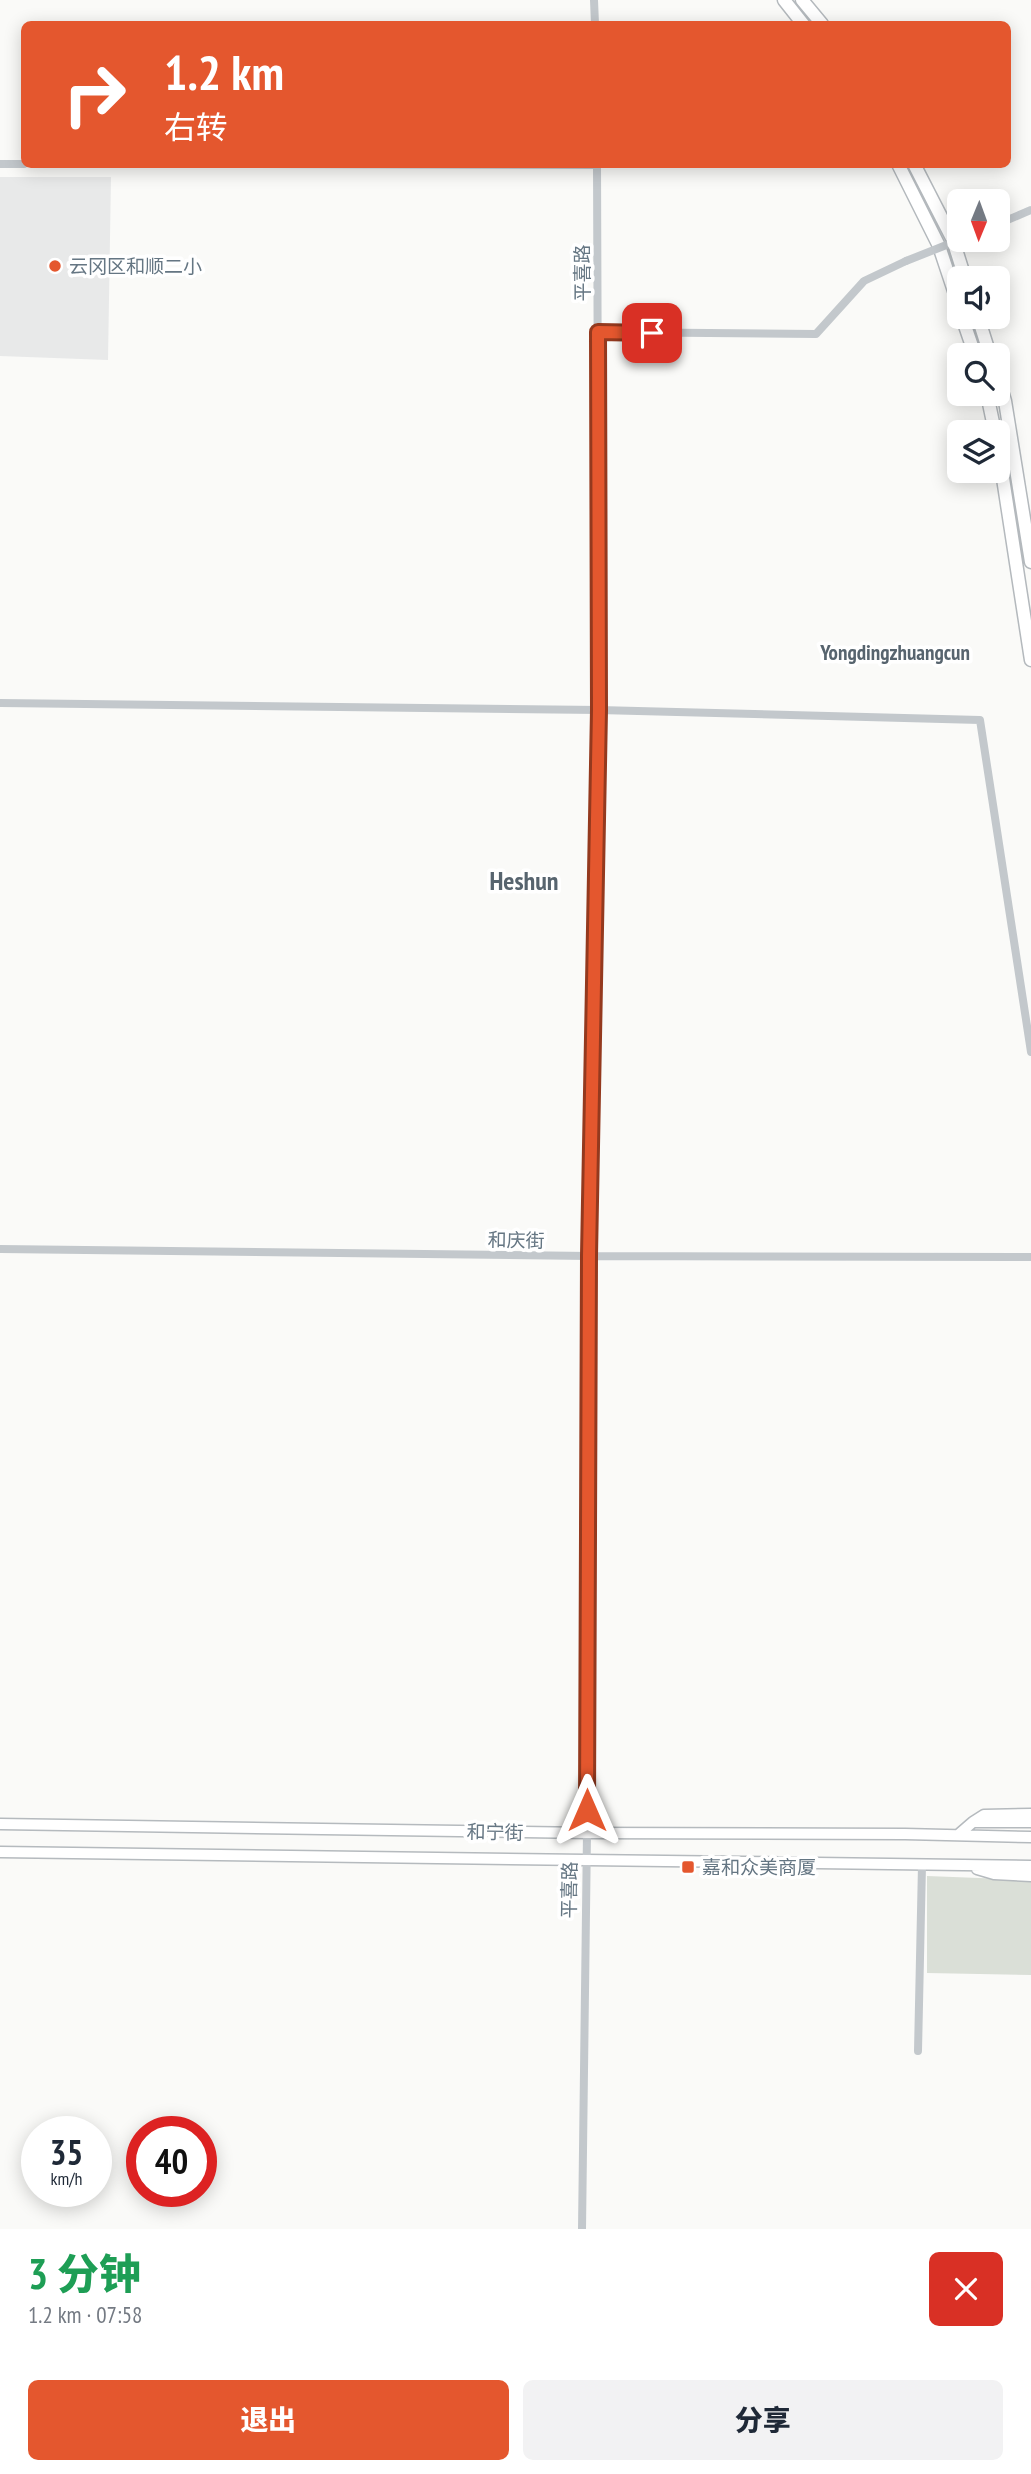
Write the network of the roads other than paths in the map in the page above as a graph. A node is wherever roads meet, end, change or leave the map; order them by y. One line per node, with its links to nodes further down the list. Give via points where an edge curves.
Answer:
1 (594, 0): 4 (street)
2 (784, 0): 5 (highway)
3 (802, 0): 6 (highway)
4 (595, 21)
5 (801, 21)
6 (820, 21)
7 (0, 164): 8 (street)
8 (21, 164)
9 (597, 168): 17 (street, 平喜路)
10 (900, 168): 16 (highway)
11 (916, 168): 15 (highway)
12 (1031, 210): 13 (street)
13 (1010, 219)
14 (947, 245): 17 (street, bridge, via 864,281 816,334)
15 (961, 266)
16 (947, 270)
17 (598, 332): 23 (street, 平喜路)
18 (1006, 406): 20 (highway)
19 (1004, 483): 21 (highway)
20 (1031, 562)
21 (1031, 660)
22 (0, 703): 23 (street)
23 (599, 710): 24 (street, via 980,720); 26 (street, 平喜路)
24 (1031, 1052)
25 (0, 1249): 26 (street, 和庆街)
26 (589, 1256): 27 (street, 和庆街); 32 (street, 平喜路)
27 (1031, 1258)
28 (1031, 1814): 29 (main road, via 984,1815)
29 (973, 1822): 30 (main road); 33 (main road)
30 (1031, 1822)
31 (0, 1824): 32 (main road, 和宁街)
32 (587, 1833): 33 (main road, 和宁街); 36 (street, 平喜路)
33 (958, 1835): 34 (main road, 和宁街)
34 (1031, 1837)
35 (0, 1852): 36 (main road, 和宁街)
36 (585, 1859): 37 (main road, 和宁街); 42 (street, 平喜路)
37 (922, 1865): 38 (main road, 和宁街); 41 (street)
38 (967, 1866): 39 (main road, 和宁街); 40 (main road, via 994,1874)
39 (1031, 1866)
40 (1031, 1876)
41 (918, 2051)
42 (582, 2229)

